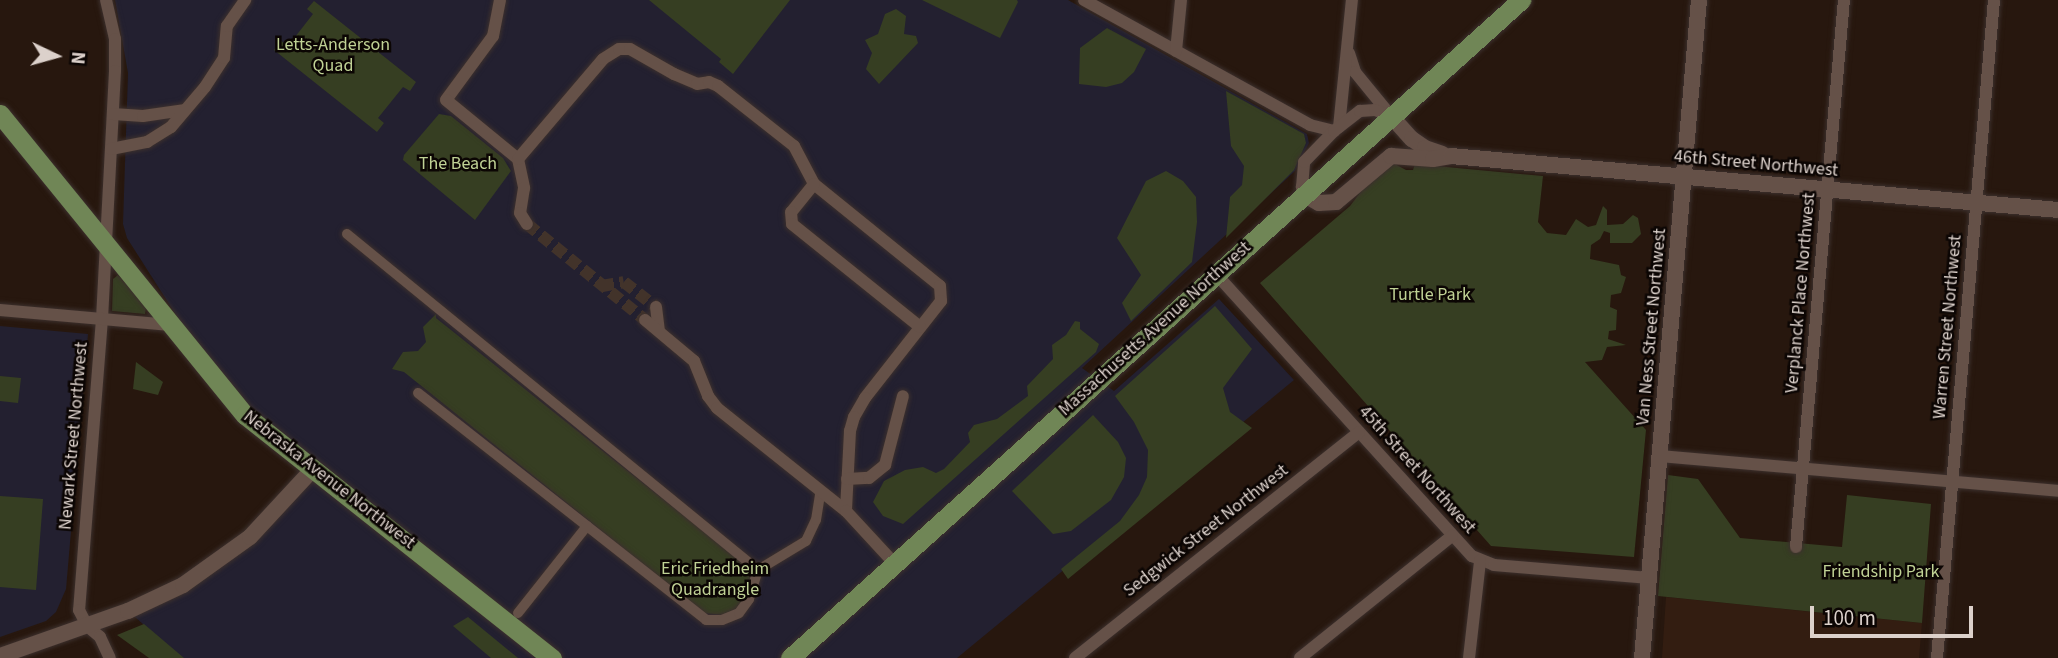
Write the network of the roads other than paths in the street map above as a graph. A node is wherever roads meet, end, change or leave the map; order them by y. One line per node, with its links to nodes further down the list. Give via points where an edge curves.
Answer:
1 (106, 0): 15 (street, Newark Street Northwest, via 115,39)
2 (246, 0): 13 (street, via 227,26 224,58)
3 (500, 0): 22 (street, via 493,36 446,100)
4 (1084, 0): 11 (street)
5 (1181, 0): 11 (street)
6 (1352, 0): 12 (street)
7 (1521, 0): 16 (main road, Massachusetts Avenue Northwest)
8 (1699, 0): 23 (street, Van Ness Street Northwest)
9 (1844, 0): 25 (street, Verplanck Place Northwest)
10 (1994, 0): 27 (street, Warren Street Northwest)
11 (1176, 51): 17 (street)
12 (1348, 51): 16 (street, via 1355,72); 18 (street)
13 (184, 110): 15 (street); 20 (street, via 156,137)
14 (0, 114): 31 (main road, Nebraska Avenue Northwest)
15 (113, 114): 20 (street, Newark Street Northwest)
16 (1391, 116): 18 (street, via 1365,110); 21 (street, via 1425,148); 26 (main road, Massachusetts Avenue Northwest)
17 (1310, 125): 18 (street); 19 (street)
18 (1336, 129): 19 (street)
19 (1315, 148): 26 (street, via 1301,174)
20 (111, 149): 31 (street, Newark Street Northwest)
21 (1451, 156): 23 (street, 46th Street Northwest); 26 (street, via 1391,156 1336,202 1319,203)
22 (518, 159): 24 (street, via 609,53 630,49 674,74 718,86 794,146); 29 (street, via 524,188 520,213)
23 (1684, 176): 25 (street, 46th Street Northwest); 43 (street, Van Ness Street Northwest)
24 (814, 184): 38 (street, via 940,286 941,302); 38 (street, via 791,212 792,224)
25 (1828, 190): 27 (street, 46th Street Northwest); 44 (street, Verplanck Place Northwest)
26 (1305, 195): 32 (main road, Massachusetts Avenue Northwest)
27 (1977, 202): 28 (street, 46th Street Northwest); 47 (street, Warren Street Northwest)
28 (2058, 210)
29 (527, 224)
30 (346, 234): 56 (street)
31 (106, 247): 35 (street, Newark Street Northwest); 37 (main road, Nebraska Avenue Northwest)
32 (1216, 274): 42 (street, 45th Street Northwest); 55 (main road, Massachusetts Avenue Northwest)
33 (656, 307): 39 (street)
34 (0, 310): 35 (street)
35 (102, 319): 37 (street); 59 (street, Newark Street Northwest, via 79,610)
36 (645, 320): 39 (street)
37 (170, 325): 45 (main road, Nebraska Avenue Northwest, via 245,415)
38 (920, 327): 46 (street, via 854,417)
39 (659, 330): 48 (street, via 694,361 717,408)
40 (418, 393): 51 (street)
41 (903, 396): 46 (street, via 885,465 869,478)
42 (1359, 432): 52 (street, 45th Street Northwest); 64 (street, Sedgwick Street Northwest)
43 (1660, 456): 44 (street); 57 (street, Van Ness Street Northwest)
44 (1803, 469): 47 (street); 53 (street, Verplanck Place Northwest)
45 (312, 470): 59 (street, via 273,515 219,562 159,598); 62 (main road, Nebraska Avenue Northwest)
46 (847, 478): 50 (street)
47 (1953, 482): 49 (street); 68 (street, Warren Street Northwest)
48 (821, 490): 50 (street); 56 (street, via 816,520 806,541)
49 (2058, 491)
50 (846, 511): 55 (street)
51 (587, 527): 56 (street, via 706,620 739,613); 58 (street)
52 (1452, 536): 54 (street, 45th Street Northwest); 65 (street)
53 (1796, 547)
54 (1480, 561): 57 (street); 66 (street)
55 (894, 563): 63 (main road, Massachusetts Avenue Northwest)
56 (758, 570)
57 (1649, 578): 67 (street, Van Ness Street Northwest)
58 (518, 612)
59 (87, 626): 60 (street); 61 (street, via 100,637)
60 (3, 654)
61 (110, 658)
62 (552, 658)
63 (789, 658)
64 (1075, 658)
65 (1300, 658)
66 (1469, 658)
67 (1642, 658)
68 (1937, 658)

